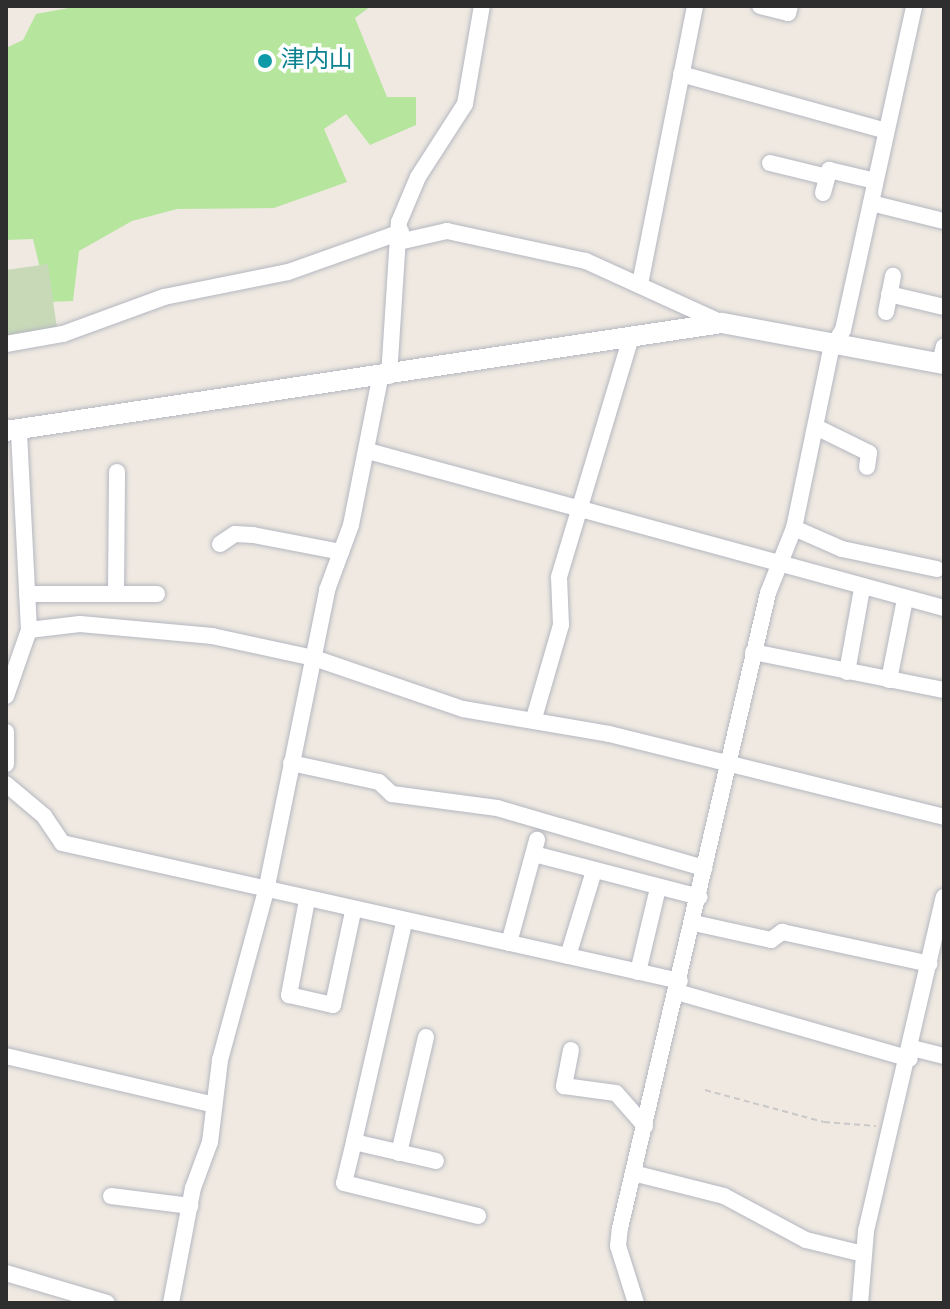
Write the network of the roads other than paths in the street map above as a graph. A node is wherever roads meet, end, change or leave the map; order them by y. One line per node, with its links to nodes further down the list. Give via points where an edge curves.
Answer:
1 (482, 6): 12 (street, via 465,104 418,177)
2 (695, 6): 6 (street)
3 (760, 6): 4 (street, via 788,13)
4 (790, 6)
5 (914, 6): 7 (street)
6 (681, 74): 7 (street); 14 (street)
7 (883, 130): 9 (street)
8 (770, 163): 9 (street, via 825,185 829,170)
9 (875, 181): 10 (street)
10 (871, 203): 11 (street); 20 (street)
11 (944, 221)
12 (402, 236): 14 (street, via 447,231 484,237 586,261); 21 (street, via 288,272 164,297 63,334); 23 (street)
13 (893, 276): 15 (street)
14 (640, 284): 18 (street)
15 (889, 294): 16 (street); 17 (street)
16 (944, 307)
17 (886, 312)
18 (722, 323): 19 (street); 20 (street)
19 (631, 337): 23 (street); 29 (street)
20 (836, 340): 22 (street); 24 (street)
21 (6, 344)
22 (943, 358)
23 (384, 377): 25 (street); 26 (street)
24 (816, 427): 27 (street, via 869,453); 30 (street)
25 (12, 430): 37 (street)
26 (368, 451): 29 (street); 32 (street)
27 (867, 467)
28 (117, 472): 36 (street)
29 (578, 513): 33 (street); 48 (street, via 559,577 561,625)
30 (794, 528): 33 (street); 34 (street, via 842,549)
31 (220, 544): 32 (street, via 235,534 253,535)
32 (341, 552): 43 (street)
33 (781, 559): 35 (street); 42 (street)
34 (937, 569)
35 (862, 589): 39 (street); 44 (street)
36 (116, 592): 37 (street); 38 (street)
37 (27, 594): 41 (street)
38 (157, 594)
39 (905, 599): 40 (street); 45 (street)
40 (944, 608)
41 (29, 630): 43 (street, via 80,624 160,630); 47 (street)
42 (753, 652): 44 (street); 52 (street)
43 (314, 658): 48 (street, via 463,709); 50 (street)
44 (847, 672): 45 (street)
45 (889, 680): 46 (street)
46 (944, 690)
47 (6, 696)
48 (534, 718): 52 (street)
49 (6, 732): 51 (street)
50 (291, 763): 55 (street, via 379,782 392,794 497,808); 58 (street)
51 (6, 764)
52 (729, 769): 54 (street); 55 (street)
53 (6, 784): 58 (street, via 44,816 62,843)
54 (944, 817)
55 (704, 868): 59 (street)
56 (594, 871): 57 (street); 65 (street, via 536,847); 66 (street)
57 (658, 888): 59 (street); 68 (street)
58 (266, 891): 61 (street); 75 (street)
59 (699, 897): 64 (street)
60 (944, 897): 67 (street)
61 (307, 900): 62 (street); 62 (street, via 289,995 333,1005)
62 (353, 912): 63 (street)
63 (404, 923): 65 (street); 77 (street)
64 (694, 923): 67 (street, via 771,940 782,932); 69 (street)
65 (509, 943): 66 (street)
66 (568, 956): 68 (street)
67 (930, 964): 72 (street)
68 (638, 972): 69 (street)
69 (679, 987): 72 (street); 76 (street)
70 (426, 1037): 78 (street)
71 (571, 1050): 76 (street, via 564,1086 616,1093)
72 (911, 1054): 74 (street); 84 (street)
73 (6, 1056): 75 (street)
74 (944, 1056)
75 (211, 1104): 82 (street, via 210,1142)
76 (645, 1126): 80 (street)
77 (354, 1142): 78 (street); 83 (street, via 344,1183)
78 (399, 1153): 79 (street)
79 (436, 1161)
80 (633, 1173): 84 (street, via 724,1196 806,1240); 88 (street, via 618,1246)
81 (111, 1196): 82 (street)
82 (190, 1206): 87 (street)
83 (478, 1216)
84 (863, 1254): 89 (street)
85 (6, 1273): 86 (street)
86 (107, 1303)
87 (171, 1303)
88 (636, 1303)
89 (860, 1303)

